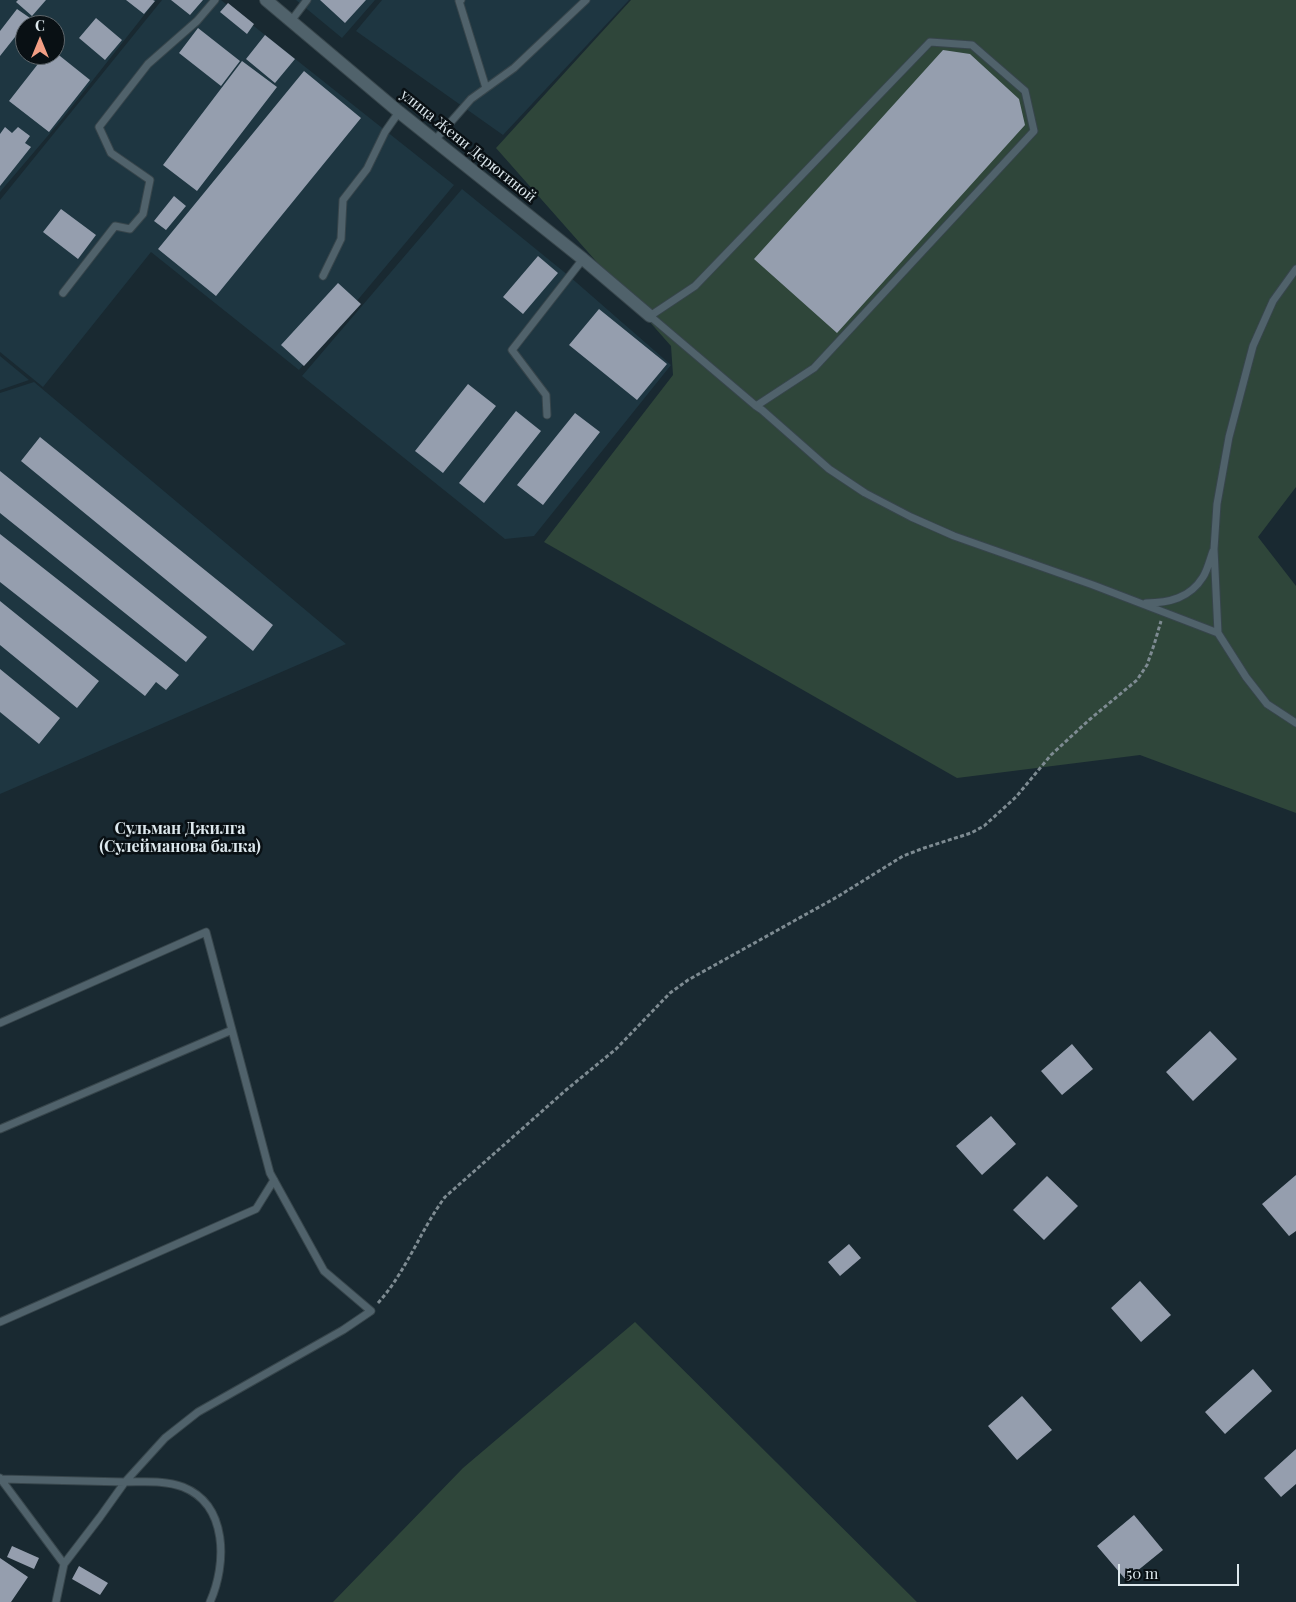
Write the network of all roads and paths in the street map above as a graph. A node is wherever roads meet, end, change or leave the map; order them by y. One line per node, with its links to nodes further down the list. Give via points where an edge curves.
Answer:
1 (215, 0): 13 (lane, via 198,21 148,64 99,128 111,153 150,180 143,214 130,229 115,226)
2 (266, 0): 6 (street, улица Жени Дерюгиной)
3 (307, 0): 6 (lane)
4 (461, 0): 7 (lane)
5 (586, 0): 7 (lane, via 514,68)
6 (291, 21): 8 (street, улица Жени Дерюгиной)
7 (486, 88): 9 (lane, via 471,99)
8 (399, 112): 9 (street, улица Жени Дерюгиной); 12 (lane, via 367,169 343,200 341,239)
9 (435, 140): 10 (street, улица Жени Дерюгиной)
10 (583, 259): 14 (street, улица Жени Дерюгиной); 16 (lane, via 512,350 546,395)
11 (1296, 268): 17 (lane, via 1273,301 1253,346 1229,437)
12 (322, 276)
13 (63, 293)
14 (650, 316): 15 (lane); 15 (lane, via 695,286 930,42 972,45 1025,91 1034,131 814,368)
15 (756, 406): 18 (lane, via 828,469 911,517 954,536)
16 (547, 415)
17 (1214, 548): 18 (lane, via 1203,577 1186,595 1165,603); 20 (lane)
18 (1139, 603): 19 (lane)
19 (1163, 612): 20 (lane); 26 (path, via 1149,659 1137,680 1051,755 1016,797 984,826 903,856 670,993 616,1050 445,1197 384,1297)
20 (1218, 633): 21 (lane, via 1246,678 1267,704)
21 (1296, 723)
22 (0, 1023): 23 (lane, via 206,932)
23 (232, 1030): 24 (lane); 25 (lane)
24 (0, 1129)
25 (274, 1180): 26 (lane, via 324,1271); 27 (lane, via 256,1210)
26 (371, 1311): 29 (lane, via 198,1412 166,1438)
27 (0, 1322)
28 (1, 1479): 29 (lane); 30 (lane)
29 (125, 1482): 30 (lane); 32 (lane, via 168,1483 183,1487 198,1495 209,1507 218,1525 221,1544 216,1590)
30 (64, 1564): 31 (lane)
31 (56, 1602)
32 (210, 1602)

